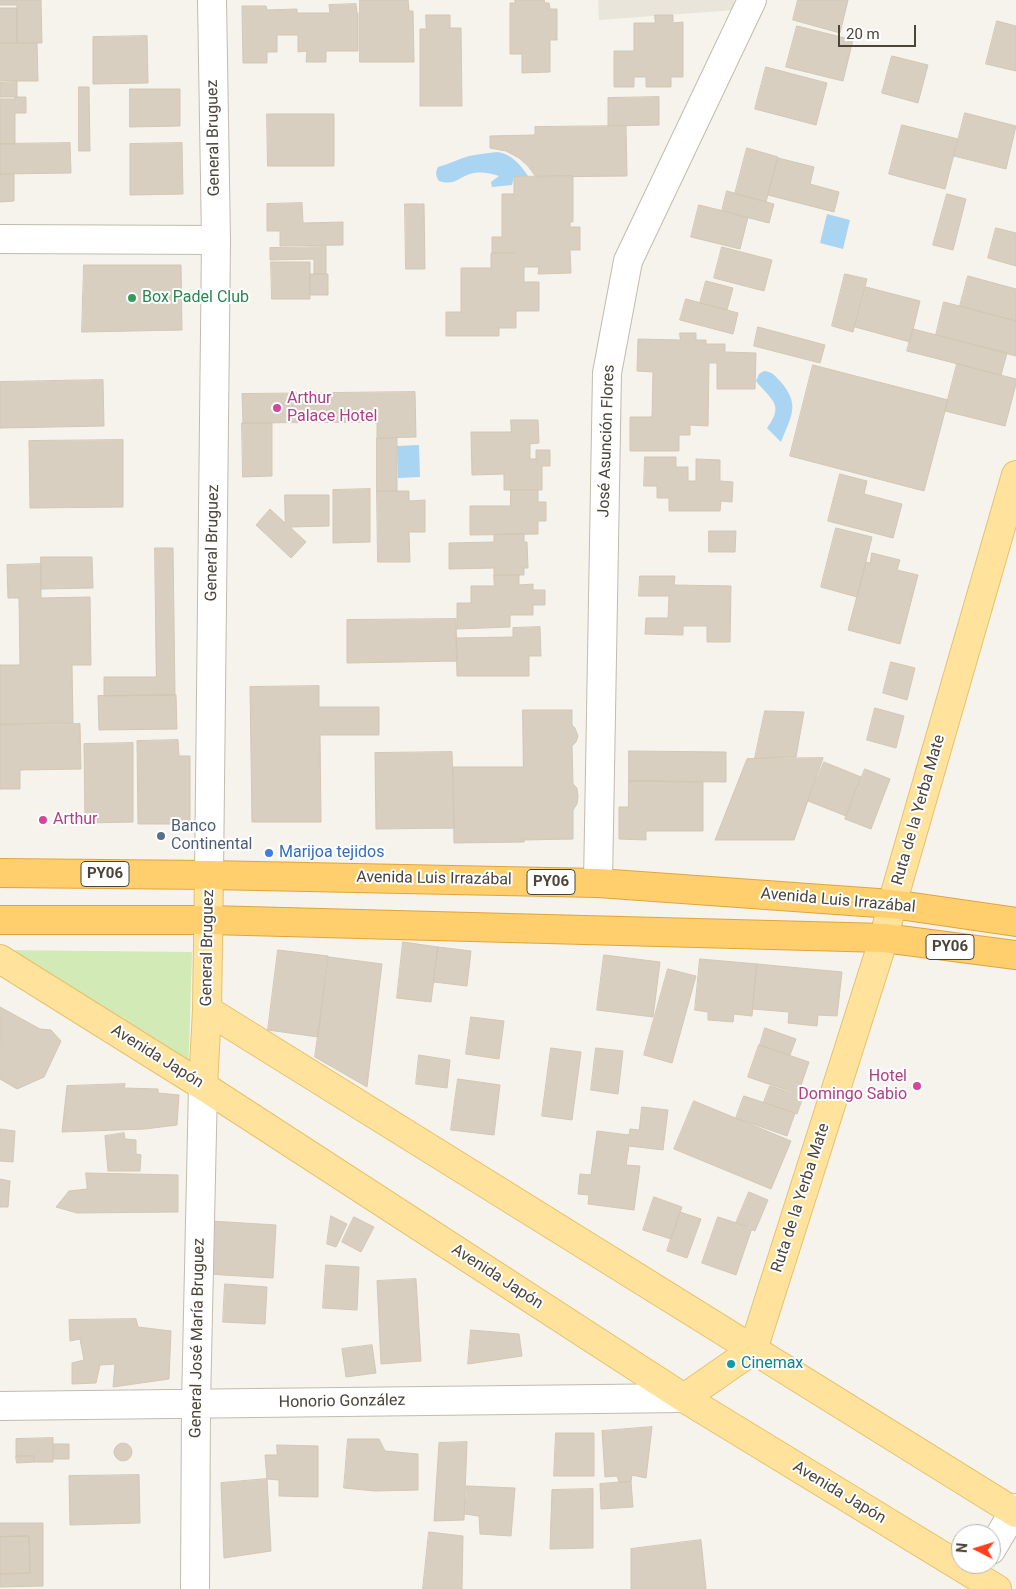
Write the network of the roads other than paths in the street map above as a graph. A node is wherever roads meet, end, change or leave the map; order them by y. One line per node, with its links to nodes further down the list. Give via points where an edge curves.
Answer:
1 (212, 0): 4 (street, General Bruguez)
2 (752, 0): 9 (street, José Asunción Flores, via 628,261 607,373)
3 (0, 239): 4 (street)
4 (216, 240): 8 (street, General Bruguez)
5 (1016, 475): 6 (main road, Ruta de la Yerba Mate)
6 (1009, 521): 10 (main road, Ruta de la Yerba Mate)
7 (0, 873): 8 (highway, Avenida Luis Irrazábal / PY06)
8 (209, 874): 9 (highway, Avenida Luis Irrazábal / PY06); 12 (main road, General Bruguez)
9 (598, 882): 10 (highway, Avenida Luis Irrazábal / PY06)
10 (892, 904): 13 (highway, Avenida Luis Irrazábal / PY06); 14 (main road, Ruta de la Yerba Mate)
11 (0, 920): 12 (highway, Avenida Luis Irrazábal / PY06)
12 (209, 920): 14 (highway, Avenida Luis Irrazábal / PY06); 17 (main road, General Bruguez)
13 (1016, 922)
14 (884, 938): 15 (highway, Avenida Luis Irrazábal / PY06); 19 (main road, Ruta de la Yerba Mate)
15 (1016, 955)
16 (0, 959): 18 (main road, Avenida Japón)
17 (207, 1010): 18 (main road, General Bruguez); 19 (main road)
18 (203, 1086): 20 (main road, Avenida Japón); 21 (street, General José María Bruguez)
19 (753, 1350): 20 (main road); 23 (main road)
20 (684, 1398): 21 (street, Honorio González); 25 (main road, Avenida Japón)
21 (196, 1404): 22 (street, Honorio González); 26 (street, General José María Bruguez)
22 (0, 1406)
23 (1015, 1511): 24 (street)
24 (1001, 1534)
25 (980, 1579)
26 (195, 1589)

